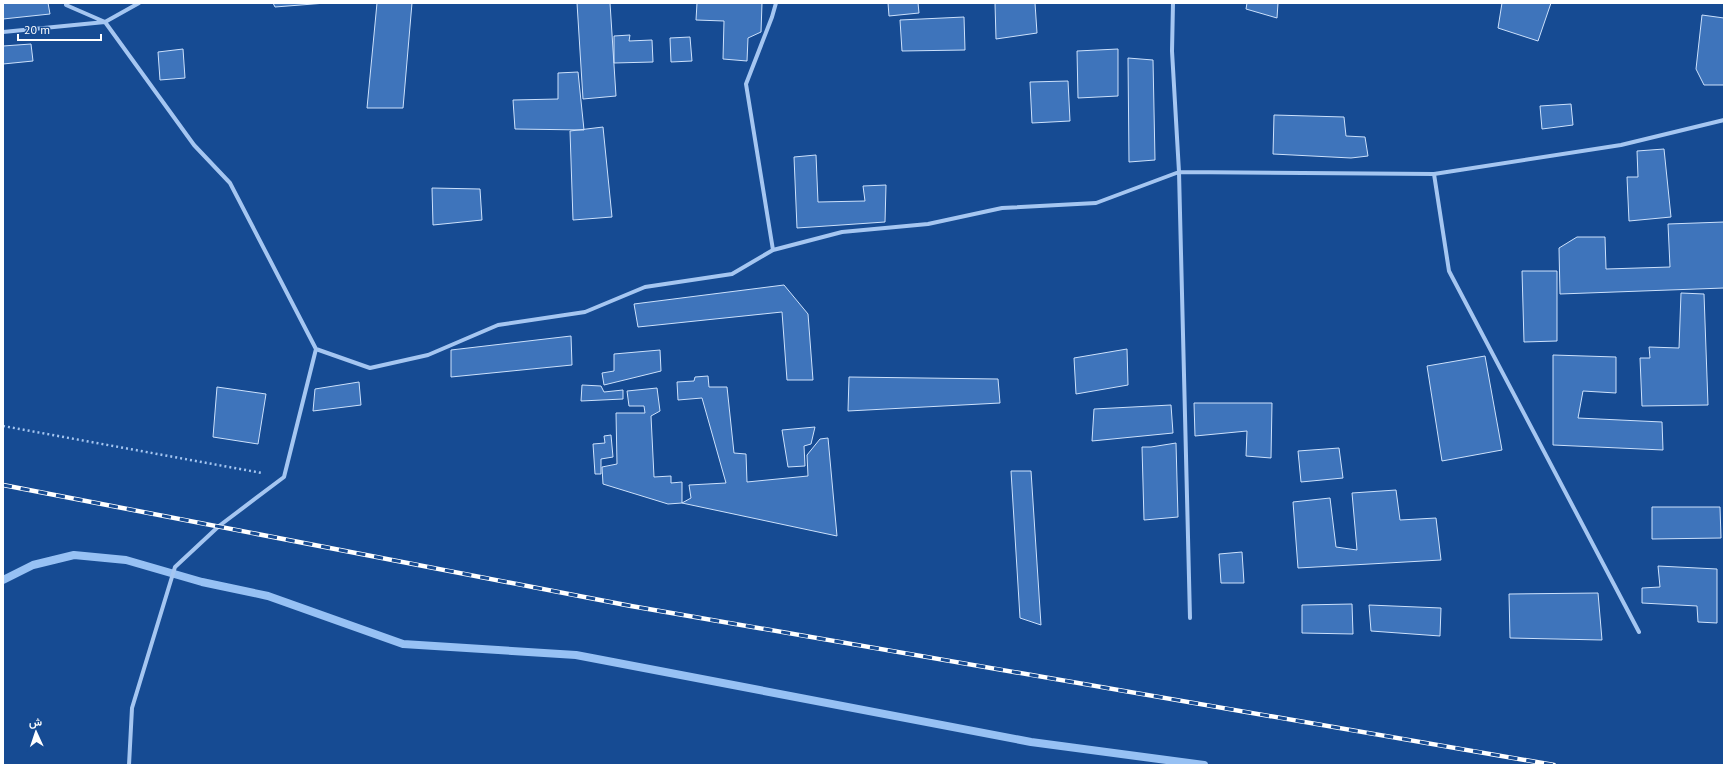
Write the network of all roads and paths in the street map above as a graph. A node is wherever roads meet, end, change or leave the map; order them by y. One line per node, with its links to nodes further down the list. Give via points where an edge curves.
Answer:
1 (66, 3): 5 (street)
2 (139, 3): 5 (street)
3 (776, 3): 10 (street, via 746,84)
4 (1173, 3): 8 (street, via 1172,51)
5 (105, 22): 6 (street); 11 (street, via 194,145 230,182)
6 (3, 32)
7 (1724, 120): 9 (street, via 1621,145)
8 (1179, 172): 9 (street); 10 (street, via 1096,203 1002,208 928,224 842,232); 14 (street)
9 (1434, 174): 15 (street, via 1449,271)
10 (773, 250): 11 (street, via 732,274 645,287 584,312 498,325 428,356 370,368)
11 (316, 349): 13 (street)
12 (3, 426): 13 (path)
13 (284, 477): 16 (street, via 219,526 176,567 132,708)
14 (1190, 618)
15 (1639, 632)
16 (129, 765)

